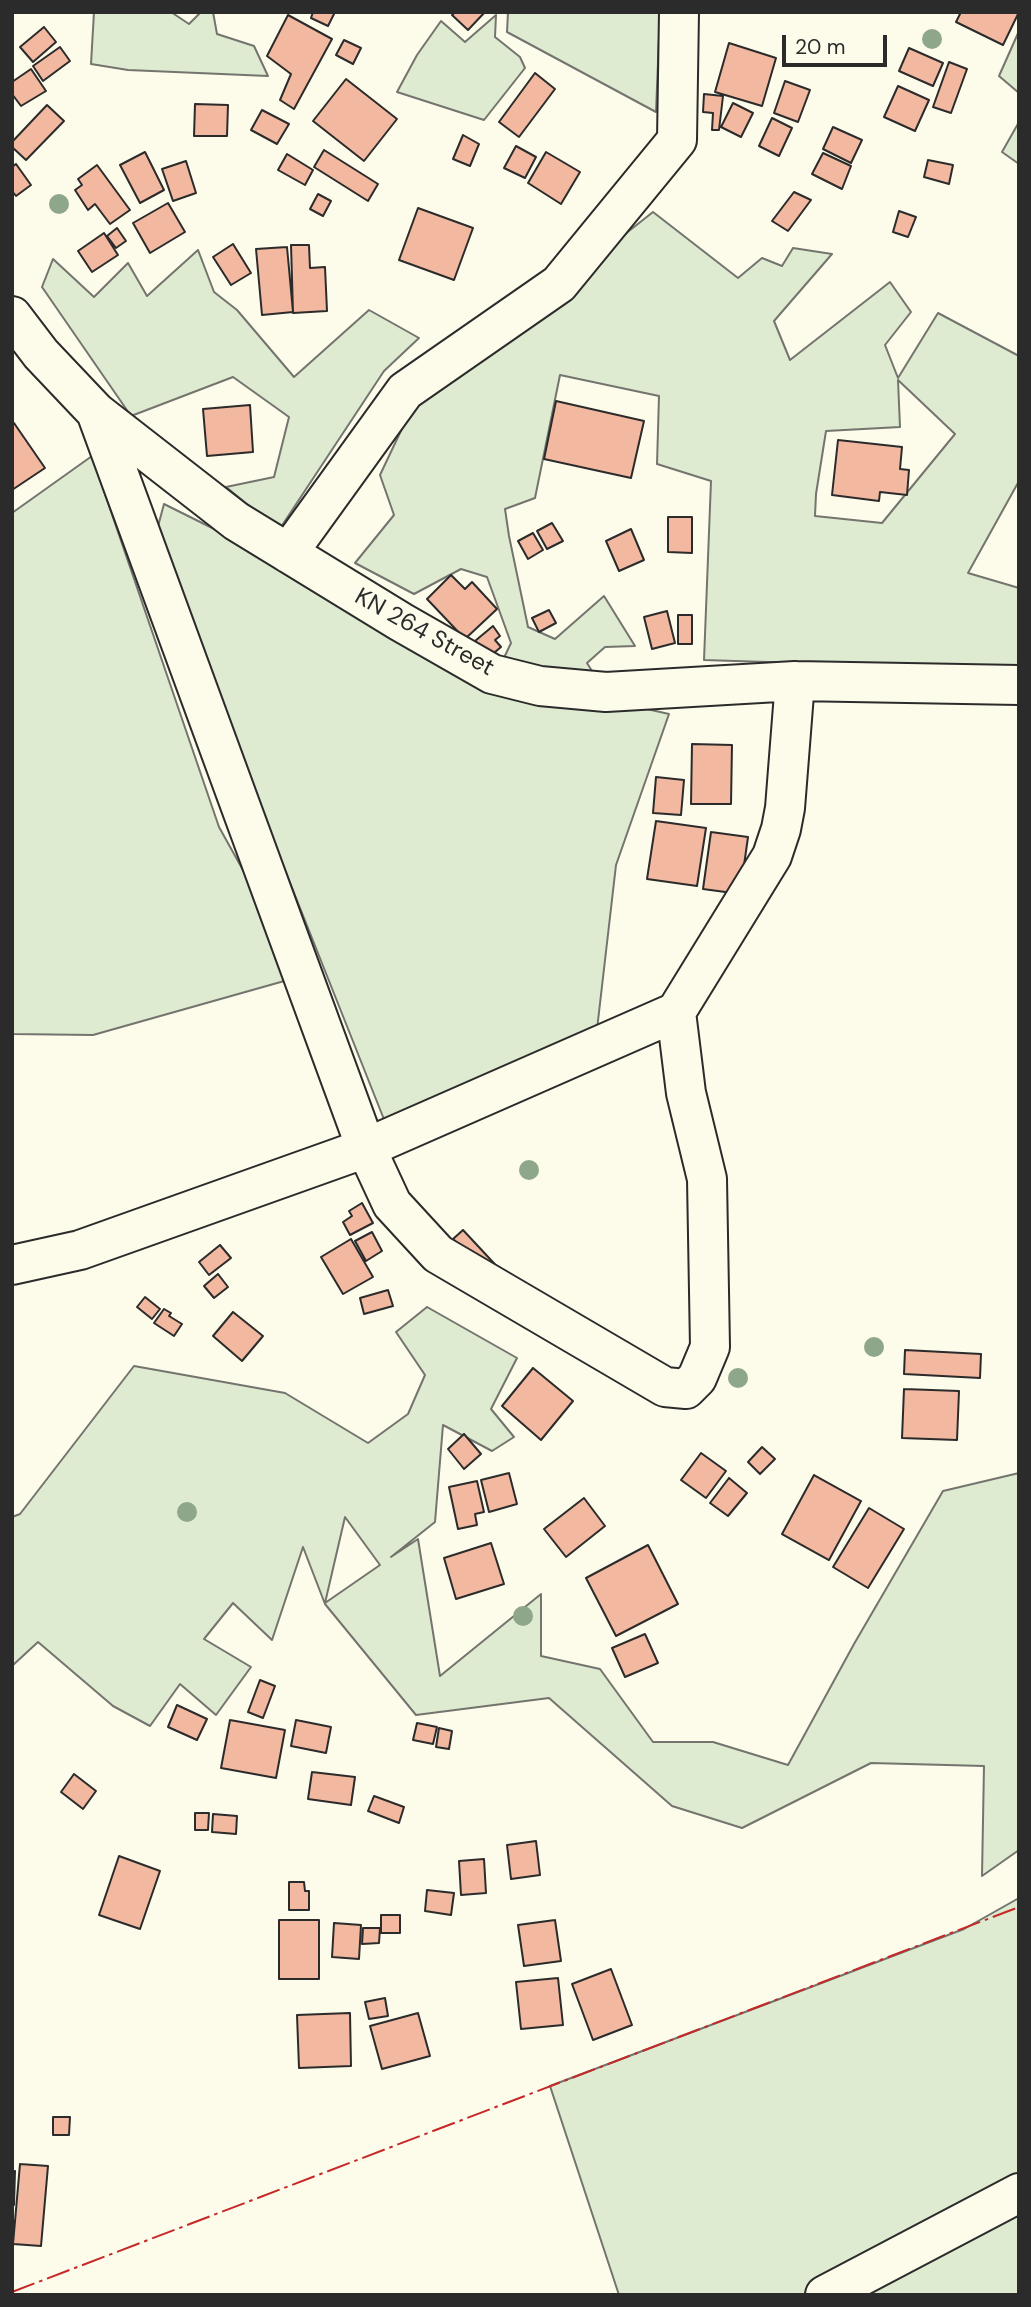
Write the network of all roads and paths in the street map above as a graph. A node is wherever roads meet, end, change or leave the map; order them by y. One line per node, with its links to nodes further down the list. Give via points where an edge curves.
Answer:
1 (679, 12): 4 (street, via 677,140 559,285 405,391)
2 (12, 316): 3 (street, KN 264 Street)
3 (96, 412): 4 (street, KN 264 Street, via 236,521); 8 (street)
4 (288, 553): 5 (street, KN 264 Street, via 492,674 540,686 606,692)
5 (795, 681): 6 (street, KN 264 Street); 7 (street, via 785,808 772,856)
6 (1019, 685)
7 (676, 1013): 8 (street); 8 (street, via 686,1093 707,1179 710,1347 697,1378 686,1389 665,1387 438,1254 392,1204)
8 (366, 1148): 9 (street, via 80,1250)
9 (12, 1265)
10 (1019, 2193): 11 (street)
11 (825, 2295)

